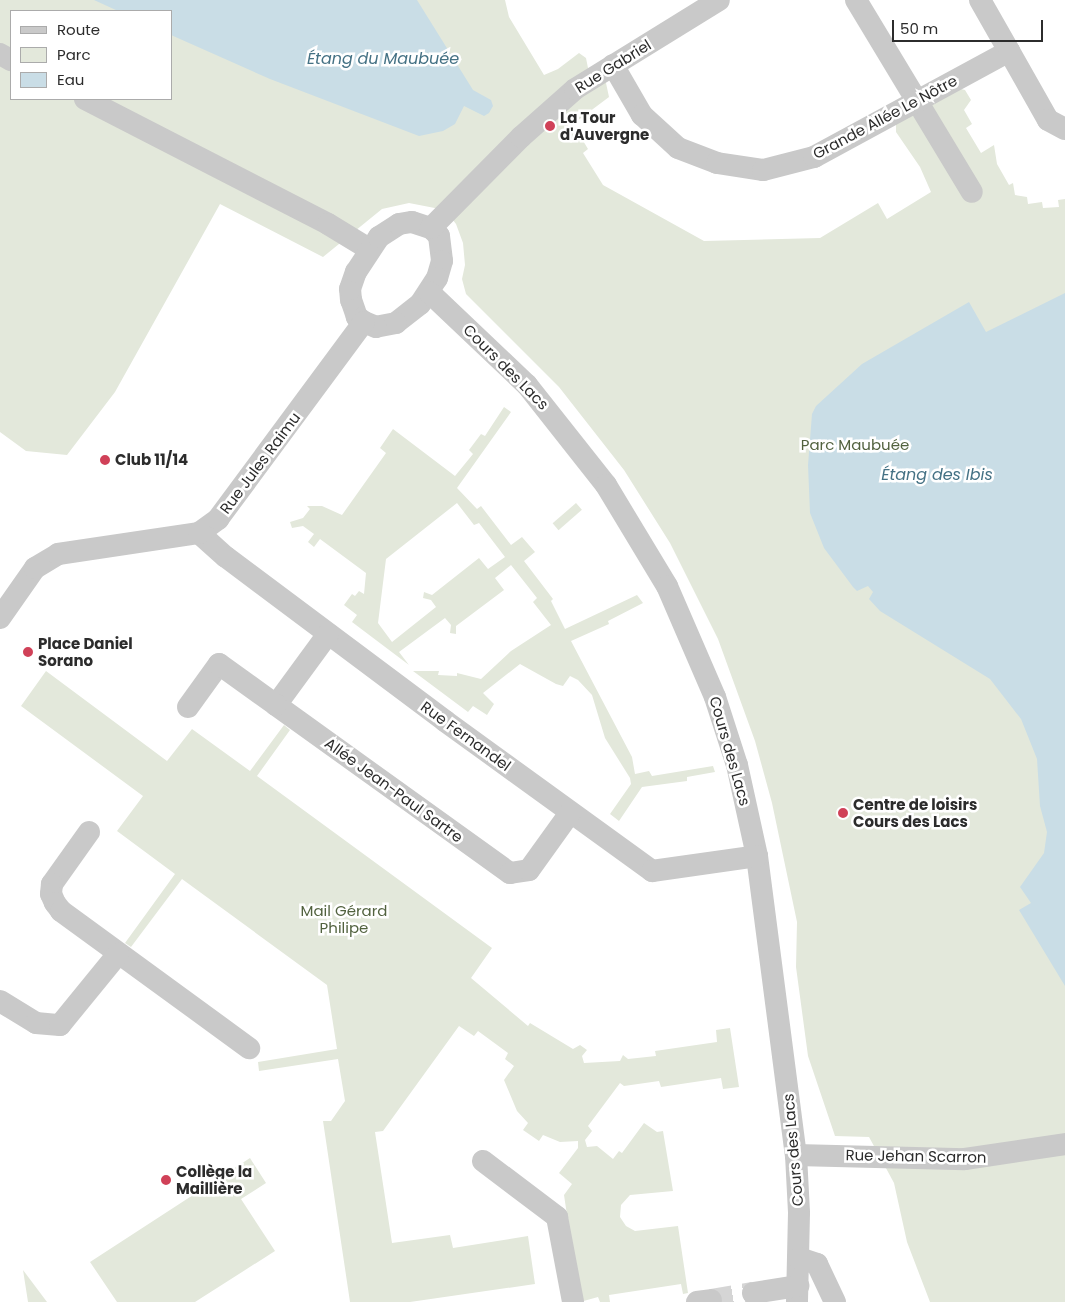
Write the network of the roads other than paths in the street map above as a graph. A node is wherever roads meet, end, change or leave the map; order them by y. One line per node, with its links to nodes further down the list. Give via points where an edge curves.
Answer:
1 (719, 0): 5 (street, Rue Gabriel)
2 (856, 0): 6 (street)
3 (980, 0): 4 (street)
4 (1009, 52): 6 (street, Grande Allée Le Nôtre); 8 (street, via 1048,120)
5 (612, 65): 6 (street, Grande Allée Le Nôtre, via 642,115 678,148 717,163 763,170 814,158); 10 (street, Rue Gabriel, via 553,108 445,210)
6 (916, 99): 9 (street)
7 (87, 100): 11 (street, via 328,224)
8 (1065, 129)
9 (972, 192)
10 (431, 228): 11 (street, via 412,222 399,224); 12 (street, via 442,246 440,268)
11 (369, 249): 13 (street, via 350,289 353,310)
12 (429, 292): 13 (street, via 396,323 376,327); 21 (street, Cours des Lacs, via 527,385 606,485 667,586 715,697 737,765)
13 (364, 322): 14 (street, Rue Jules Raimu, via 218,519)
14 (199, 533): 15 (street, Rue Jules Raimu, via 58,554 36,568); 16 (street, Rue Fernandel)
15 (0, 618)
16 (328, 634): 17 (street); 19 (street, Rue Fernandel)
17 (276, 705): 18 (street, Allée Jean-Paul Sartre, via 219,664); 19 (street, Allée Jean-Paul Sartre, via 510,873 529,870)
18 (188, 707)
19 (570, 813): 21 (street, Rue Fernandel, via 652,871)
20 (89, 832): 22 (street, via 52,884 51,894 61,912)
21 (757, 856): 26 (street, Cours des Lacs)
22 (118, 954): 23 (street, via 60,1025 36,1024); 24 (street)
23 (0, 1001)
24 (249, 1048)
25 (1065, 1144): 26 (street, Rue Jehan Scarron, via 965,1159)
26 (796, 1155): 28 (street, Cours des Lacs)
27 (483, 1160): 31 (street, via 558,1217)
28 (799, 1258): 30 (street, Cours des Lacs); 32 (street, via 818,1264)
29 (752, 1293): 30 (street)
30 (798, 1294)
31 (573, 1302)
32 (835, 1302)

